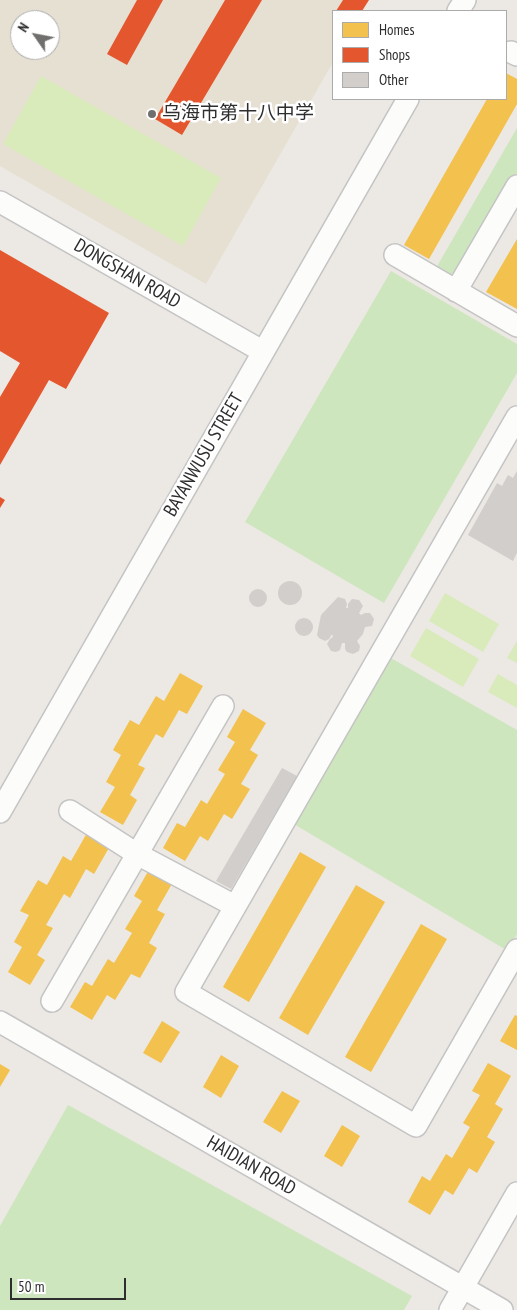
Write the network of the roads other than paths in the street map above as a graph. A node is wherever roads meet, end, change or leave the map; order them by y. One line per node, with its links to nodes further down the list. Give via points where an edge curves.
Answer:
1 (395, 100): 8 (street, BAYANWUSU STREET)
2 (407, 100): 13 (street, BAYANWUSU STREET)
3 (517, 186): 6 (street)
4 (0, 202): 8 (street, DONGSHAN ROAD)
5 (394, 255): 6 (street)
6 (456, 291): 7 (street)
7 (517, 326)
8 (255, 347): 11 (street, BAYANWUSU STREET)
9 (517, 416): 15 (street)
10 (222, 706): 14 (street)
11 (0, 793)
12 (70, 811): 14 (street)
13 (0, 812)
14 (137, 854): 15 (street); 17 (street)
15 (235, 906): 16 (street, via 186,992 416,1126)
16 (517, 950)
17 (52, 1001)
18 (0, 1022): 20 (street, HAIDIAN ROAD)
19 (517, 1193): 20 (street)
20 (463, 1288): 21 (street); 22 (street, HAIDIAN ROAD)
21 (450, 1310)
22 (502, 1310)

